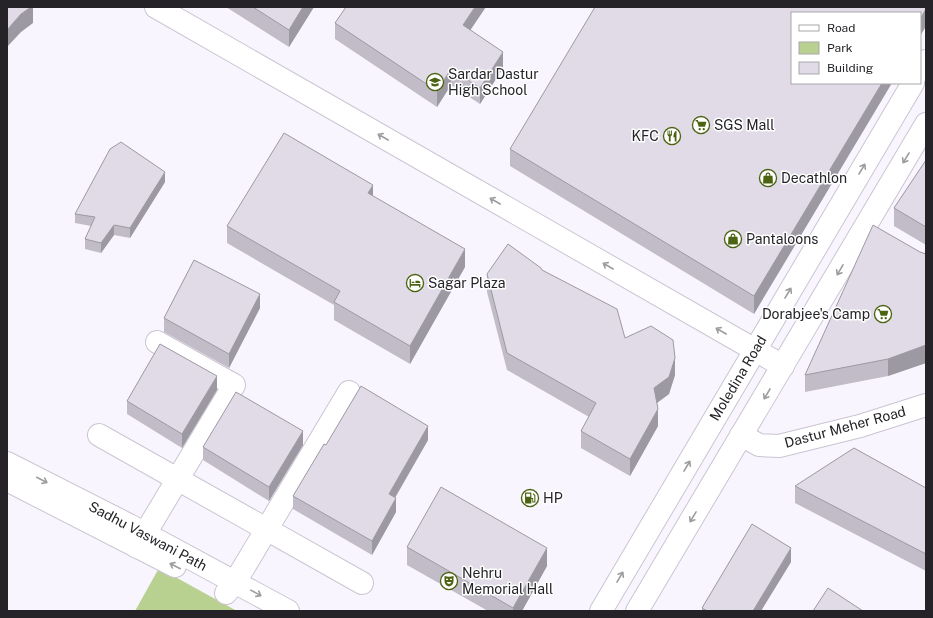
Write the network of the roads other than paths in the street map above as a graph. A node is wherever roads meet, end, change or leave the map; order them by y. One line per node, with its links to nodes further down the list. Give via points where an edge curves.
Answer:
1 (156, 7): 7 (street, one-way to 1)
2 (912, 84): 7 (street, Moledina Road, one-way to 2)
3 (926, 124): 4 (street, one-way to 4)
4 (867, 224): 5 (street); 8 (street, one-way to 8)
5 (887, 236)
6 (157, 342): 15 (street, via 234,385)
7 (755, 350): 8 (street); 22 (street, Moledina Road, one-way to 7)
8 (783, 366): 12 (street, one-way to 12)
9 (349, 392): 16 (street)
10 (926, 405): 12 (street, Dastur Meher Road, via 860,426 779,446 759,445)
11 (99, 435): 15 (street)
12 (741, 435): 23 (street, one-way to 23)
13 (7, 463): 17 (street, Sadhu Vaswani Path, one-way to 17)
14 (7, 480): 17 (street, Sadhu Vaswani Path)
15 (177, 480): 16 (street); 17 (street)
16 (266, 530): 18 (street); 19 (street)
17 (141, 540): 19 (street, Sadhu Vaswani Path)
18 (362, 583)
19 (231, 588): 20 (street, Sadhu Vaswani Path); 21 (street, Sadhu Vaswani Path, one-way to 21)
20 (258, 611)
21 (288, 611)
22 (601, 611)
23 (637, 611)

